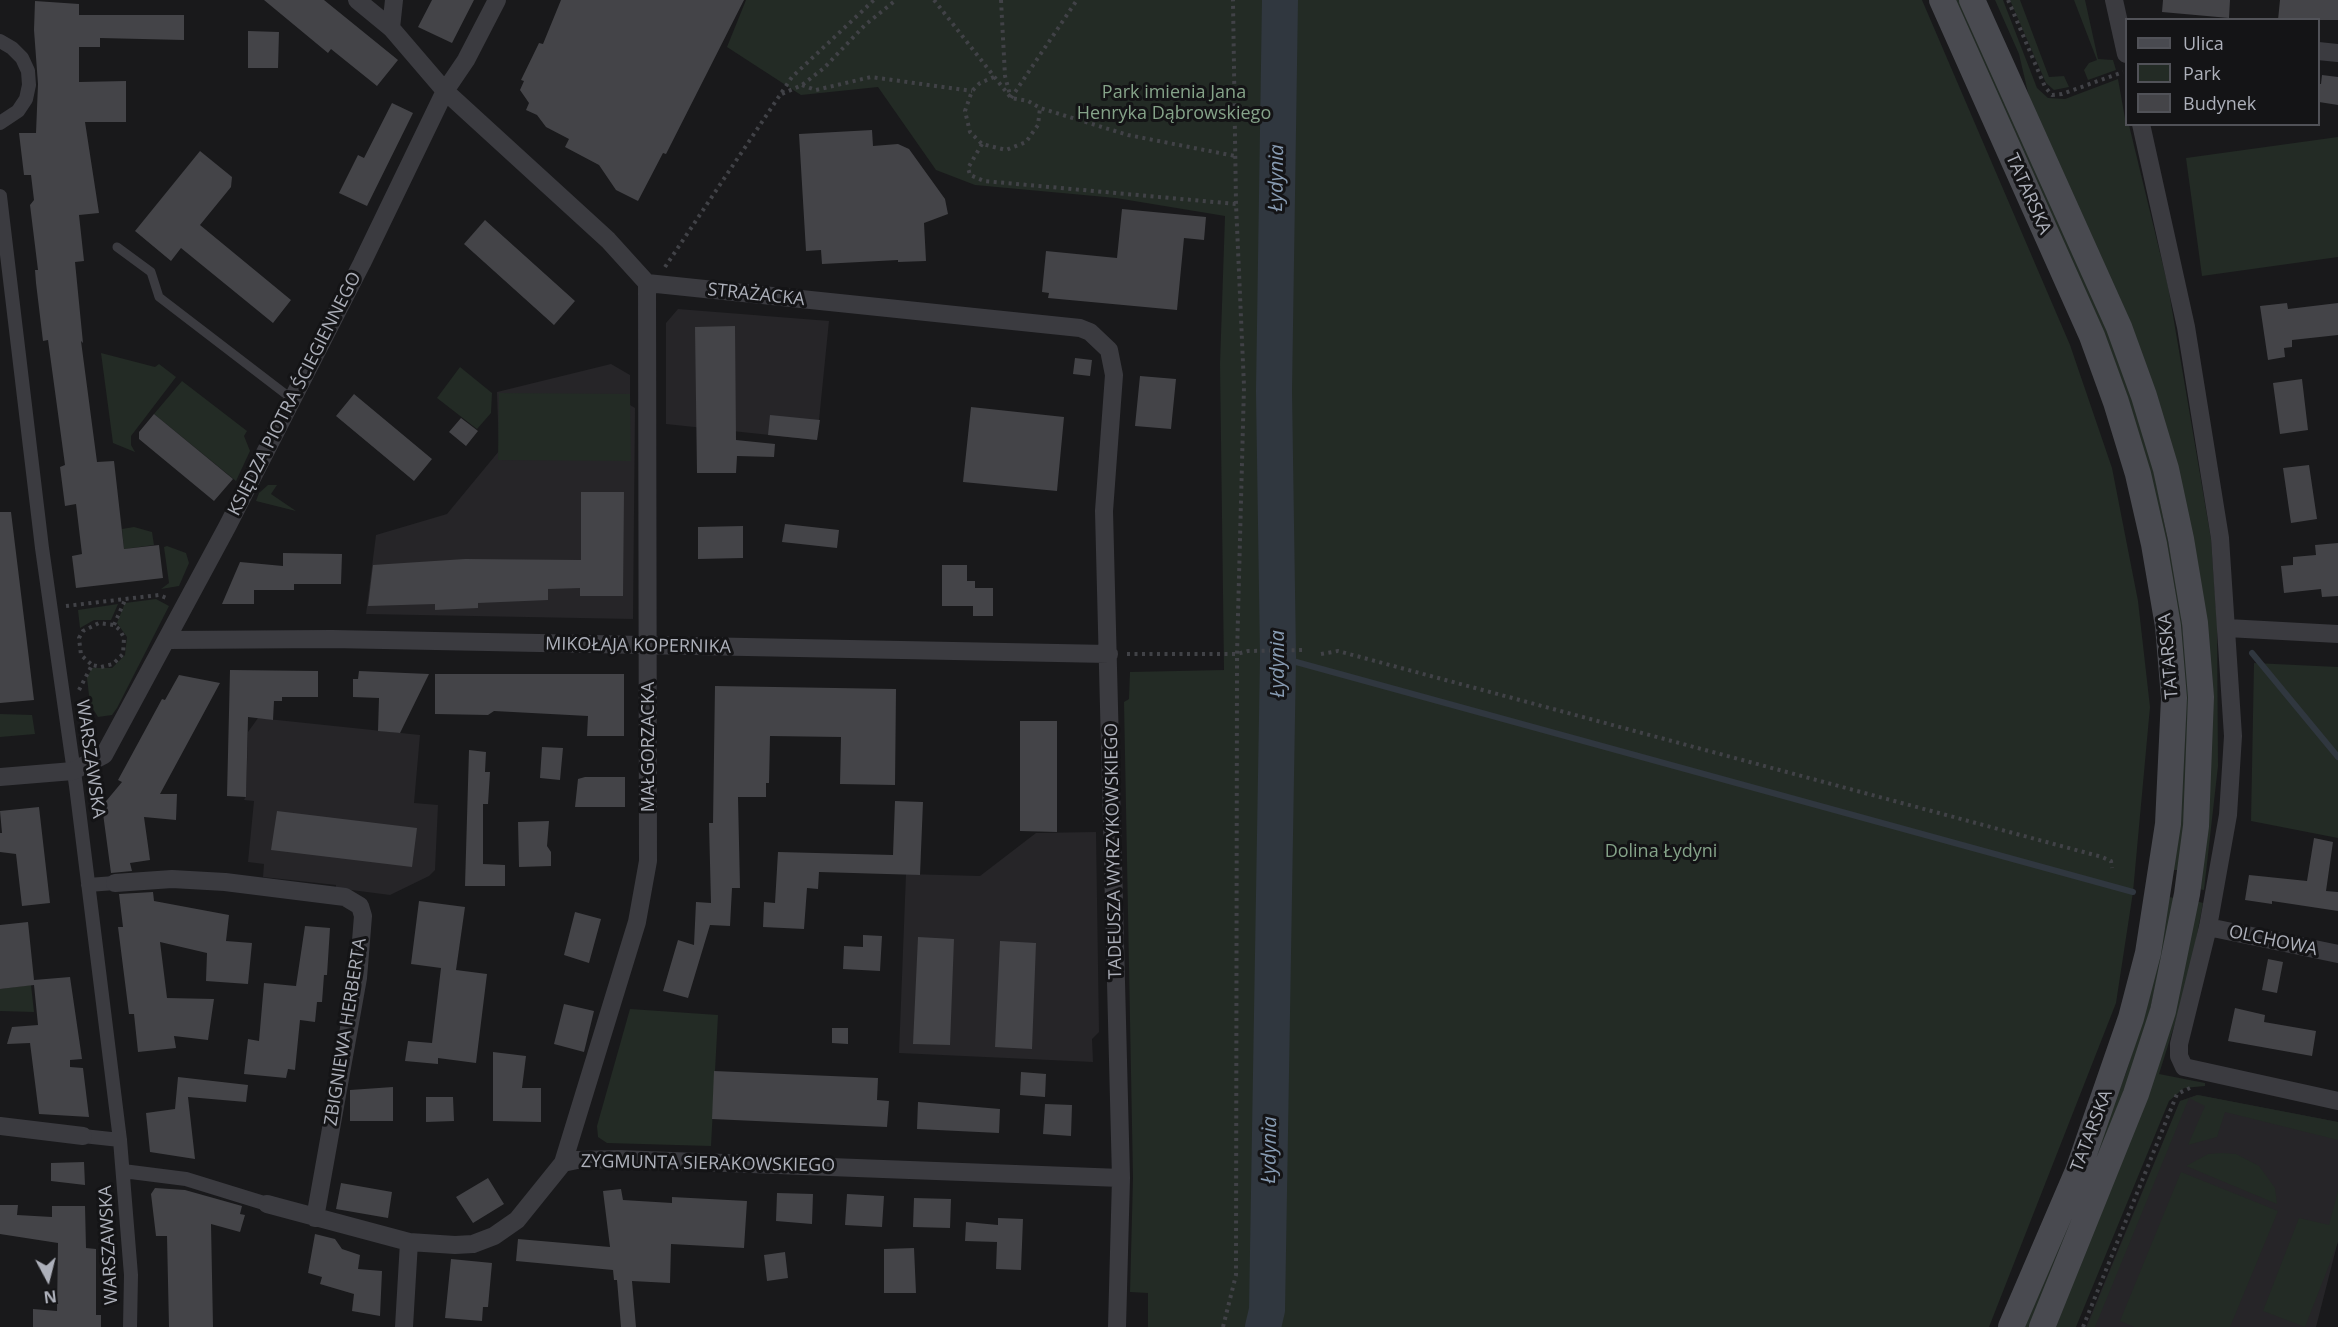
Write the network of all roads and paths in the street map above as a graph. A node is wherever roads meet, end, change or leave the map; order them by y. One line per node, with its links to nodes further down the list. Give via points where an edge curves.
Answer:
1 (357, 0): 14 (street)
2 (394, 0): 14 (street)
3 (497, 0): 22 (street, KSIĘDZA PIOTRA ŚCIEGIENNEGO)
4 (874, 0): 24 (path, via 792,77)
5 (896, 0): 21 (path)
6 (934, 0): 20 (path)
7 (1001, 0): 25 (path, via 1005,76)
8 (1077, 0): 25 (path)
9 (1233, 0): 30 (path)
10 (1942, 0): 73 (main road, TATARSKA, via 2092,336 2116,402 2154,544 2168,626 2174,698 2167,835 2148,953 2134,1008 2081,1161)
11 (1972, 0): 74 (main road, TATARSKA, via 2119,327 2144,396 2166,469 2181,539 2195,623 2201,697 2196,826 2187,894 2163,1011 2136,1094)
12 (2008, 0): 19 (path, via 2052,95)
13 (2114, 0): 15 (street)
14 (391, 28): 22 (street)
15 (2124, 28)
16 (0, 41): 27 (street, via 22,58 29,85 18,111)
17 (2320, 51): 18 (street)
18 (2338, 53)
19 (2125, 71)
20 (994, 77): 23 (path); 25 (path)
21 (802, 85): 23 (path, via 816,90 871,77); 24 (path)
22 (445, 91): 34 (street, via 608,240); 36 (street, KSIĘDZA PIOTRA ŚCIEGIENNEGO)
23 (972, 91): 29 (path, via 967,101 966,122)
24 (780, 95): 34 (path, via 664,268)
25 (1011, 98): 26 (path)
26 (1040, 108): 29 (path, via 1038,125 1026,142 1006,150); 30 (path, via 1128,135)
27 (0, 123)
28 (2141, 126): 41 (street, via 2186,327 2220,538)
29 (982, 144): 32 (path, via 968,168 970,175 984,181)
30 (1235, 156): 32 (path)
31 (0, 196): 39 (street, WARSZAWSKA)
32 (1236, 204): 47 (path, via 1244,386)
33 (117, 247): 36 (lane, via 150,272 159,297)
34 (648, 284): 35 (street, STRAŻACKA, via 1080,328 1109,350); 44 (street, MAŁGORZACKA)
35 (1114, 375): 46 (street, TADEUSZA WYRZYKOWSKIEGO, via 1104,511)
36 (292, 399): 43 (street, KSIĘDZA PIOTRA ŚCIEGIENNEGO)
37 (159, 595): 38 (path)
38 (125, 600): 39 (path); 40 (path)
39 (51, 608): 50 (street, WARSZAWSKA)
40 (114, 625): 49 (path, via 124,638 123,654 113,664); 49 (path, via 99,623 83,631 79,638 81,656)
41 (2227, 628): 42 (street); 56 (street, via 2233,736 2228,815)
42 (2338, 634)
43 (168, 640): 44 (street, MIKOŁAJA KOPERNIKA, via 332,639); 51 (street, KSIĘDZA PIOTRA ŚCIEGIENNEGO, via 104,755)
44 (649, 647): 46 (street, MIKOŁAJA KOPERNIKA); 63 (street, MAŁGORZACKA, via 648,861 637,922)
45 (1302, 650): 47 (path)
46 (1109, 654): 47 (path); 65 (street, TADEUSZA WYRZYKOWSKIEGO)
47 (1237, 654): 72 (path, via 1236,1275)
48 (1321, 654): 53 (path, via 1338,651 2102,857 2111,861)
49 (92, 665): 50 (path)
50 (65, 714): 51 (street, WARSZAWSKA)
51 (74, 771): 52 (street); 55 (street, WARSZAWSKA)
52 (0, 777)
53 (2112, 868)
54 (115, 883): 55 (street, ZBIGNIEWA HERBERTA); 67 (street, ZBIGNIEWA HERBERTA, via 172,879 225,882 345,897 360,906 363,916 358,978)
55 (88, 885): 62 (street, WARSZAWSKA)
56 (2208, 927): 57 (street, OLCHOWA); 59 (street, via 2180,1044 2179,1056 2184,1067)
57 (2338, 954)
58 (2199, 1090): 75 (path, via 2189,1088 2177,1094)
59 (2338, 1101)
60 (0, 1126): 61 (street)
61 (83, 1136): 62 (street)
62 (120, 1140): 64 (street, WARSZAWSKA)
63 (563, 1163): 65 (street, ZYGMUNTA SIERAKOWSKIEGO, via 619,1159); 68 (street, ZYGMUNTA SIERAKOWSKIEGO, via 517,1220 494,1236 473,1244)
64 (123, 1172): 66 (street, ZYGMUNTA SIERAKOWSKIEGO, via 186,1179); 69 (street, WARSZAWSKA, via 131,1275)
65 (1121, 1178): 71 (street, TADEUSZA WYRZYKOWSKIEGO)
66 (267, 1203): 67 (street, ZYGMUNTA SIERAKOWSKIEGO)
67 (315, 1218): 68 (street, ZYGMUNTA SIERAKOWSKIEGO)
68 (409, 1242): 70 (street)
69 (130, 1327)
70 (404, 1327)
71 (1117, 1327)
72 (1223, 1327)
73 (2011, 1327)
74 (2042, 1327)
75 (2083, 1327)

